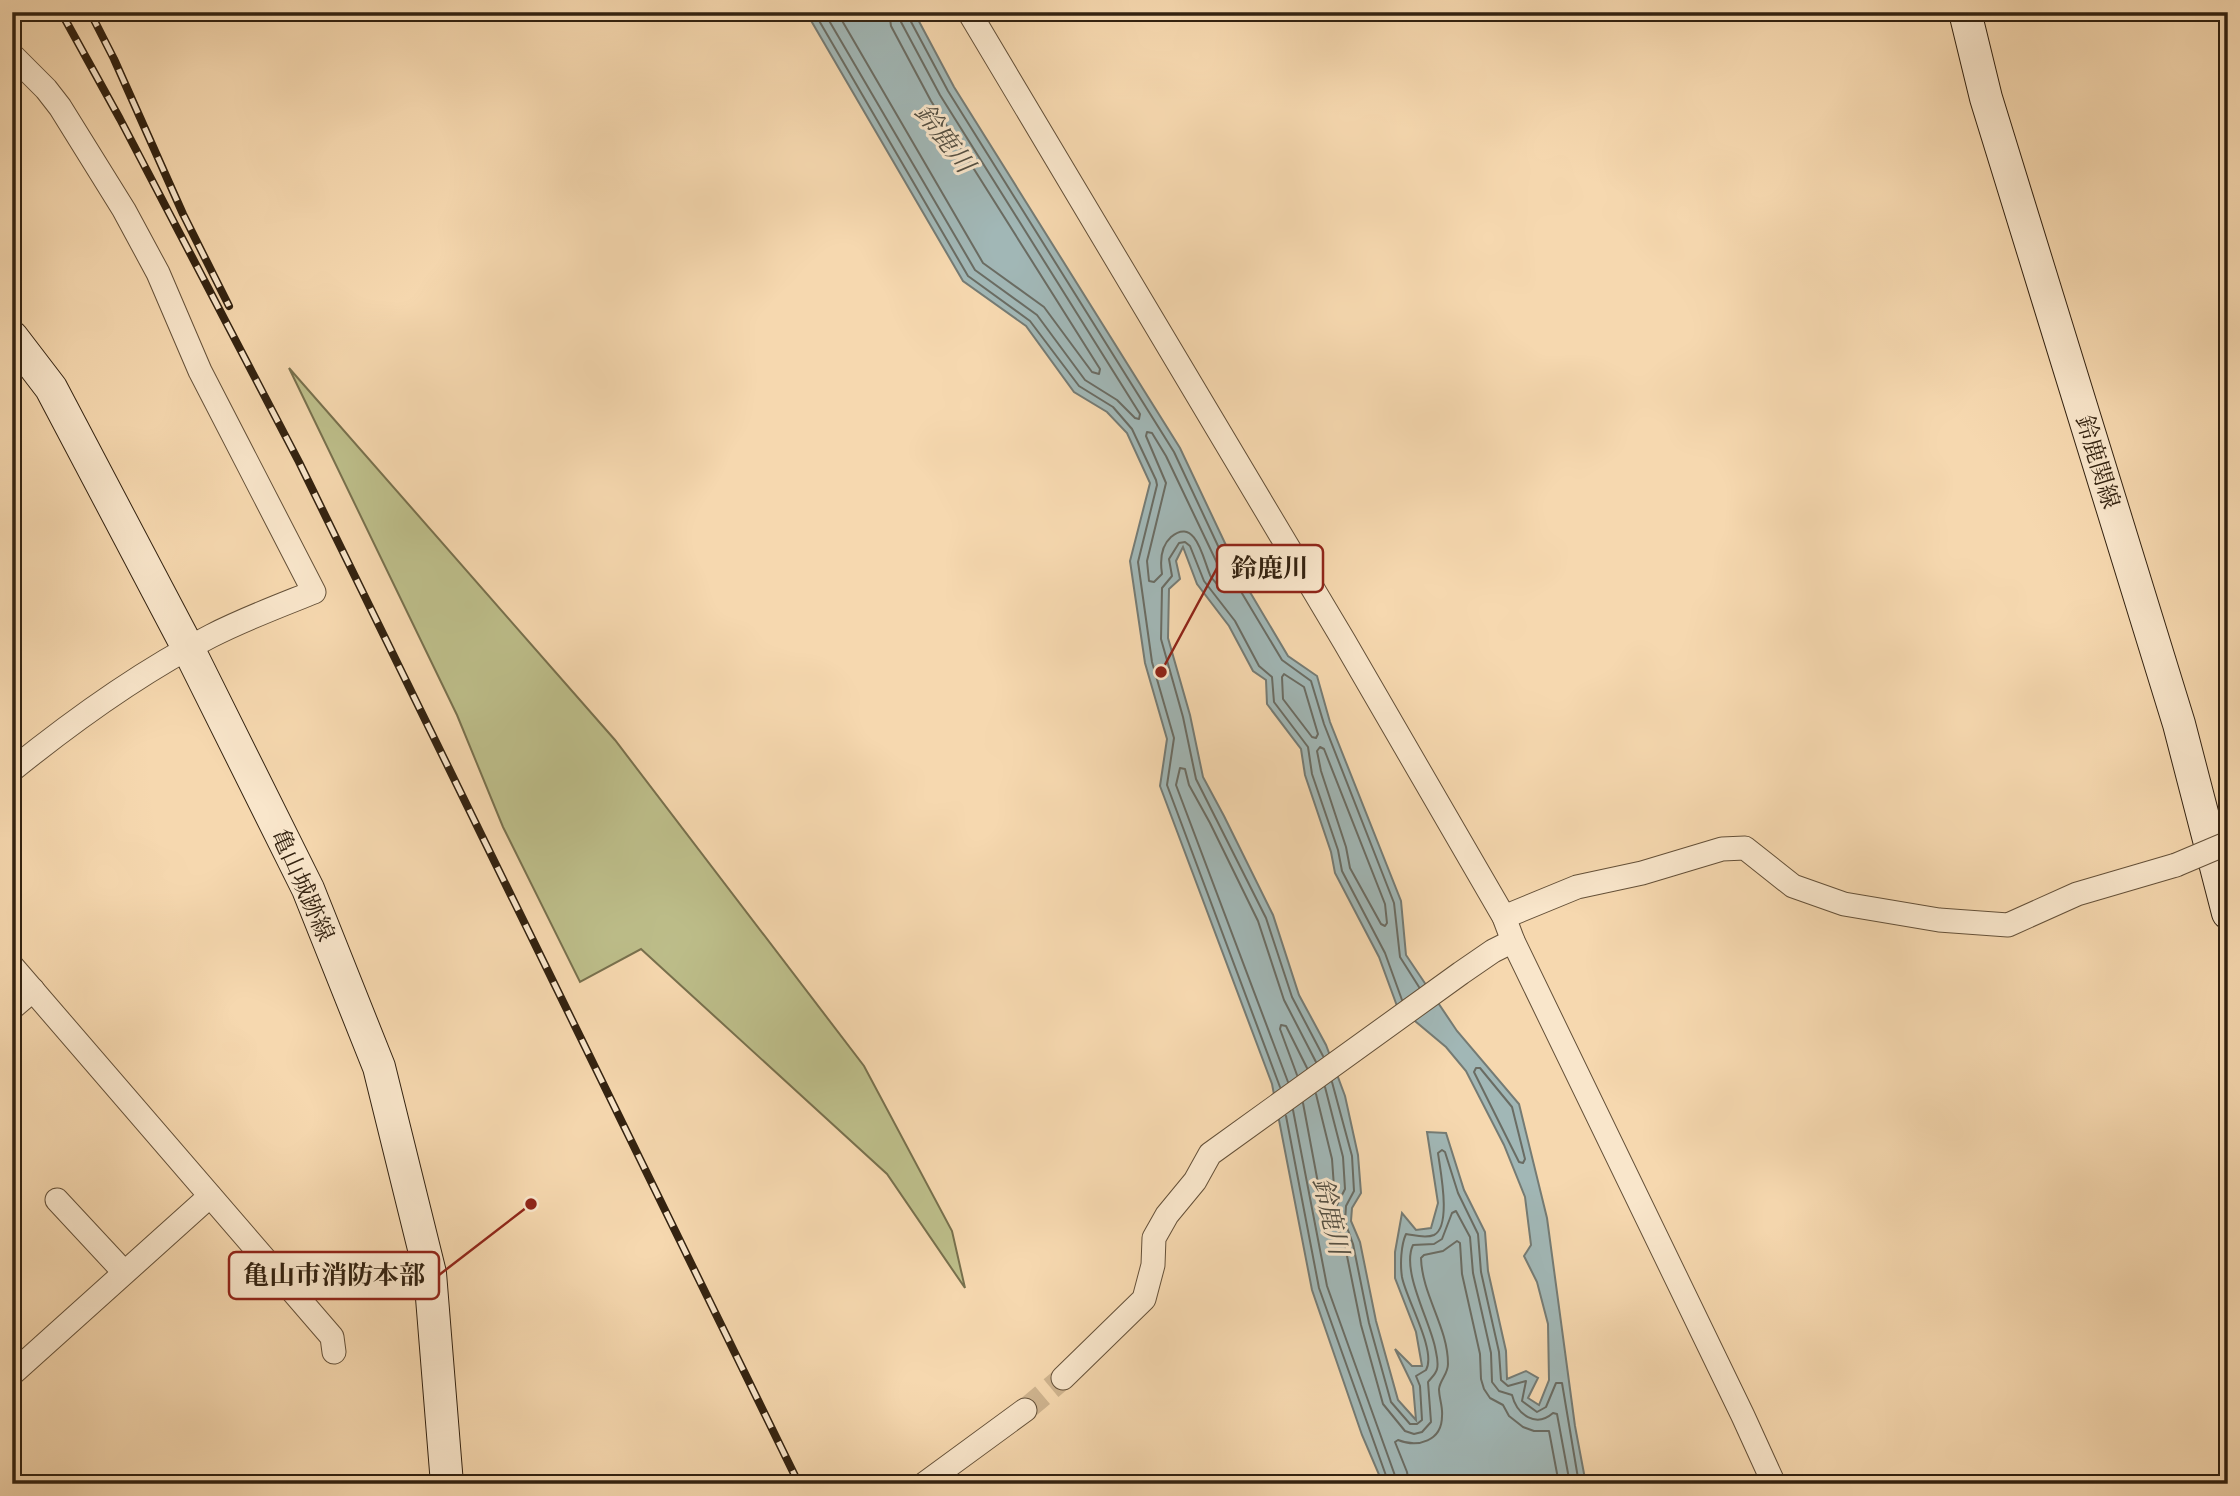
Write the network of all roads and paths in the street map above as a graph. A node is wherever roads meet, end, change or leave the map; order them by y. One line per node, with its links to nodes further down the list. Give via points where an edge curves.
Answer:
1 (969, 12): 9 (street)
2 (1965, 12): 8 (main road, 鈴鹿関線, via 1986,99 2179,724)
3 (12, 55): 5 (street, via 60,107 124,210 158,273 200,371 314,592)
4 (12, 337): 5 (main road, 亀山城跡線, via 51,388)
5 (188, 648): 6 (street, via 57,734); 21 (main road, 亀山城跡線, via 308,888 379,1068 430,1273)
6 (12, 770)
7 (2228, 843): 9 (street, bridge, via 2176,865 2077,894 2008,925 1939,920 1844,904 1793,886 1745,848 1723,849 1577,887)
8 (2228, 913)
9 (1504, 917): 10 (street)
10 (1503, 946): 19 (street, via 1210,1154 1154,1237 1144,1299); 23 (street)
11 (12, 966): 12 (street)
12 (33, 990): 13 (street); 14 (street)
13 (12, 1008)
14 (210, 1196): 16 (street); 17 (street, via 332,1337)
15 (57, 1200): 16 (street)
16 (124, 1272): 18 (street)
17 (334, 1352)
18 (12, 1374)
19 (1063, 1378)
20 (1025, 1410): 22 (street)
21 (447, 1484)
22 (924, 1484)
23 (1774, 1484)

